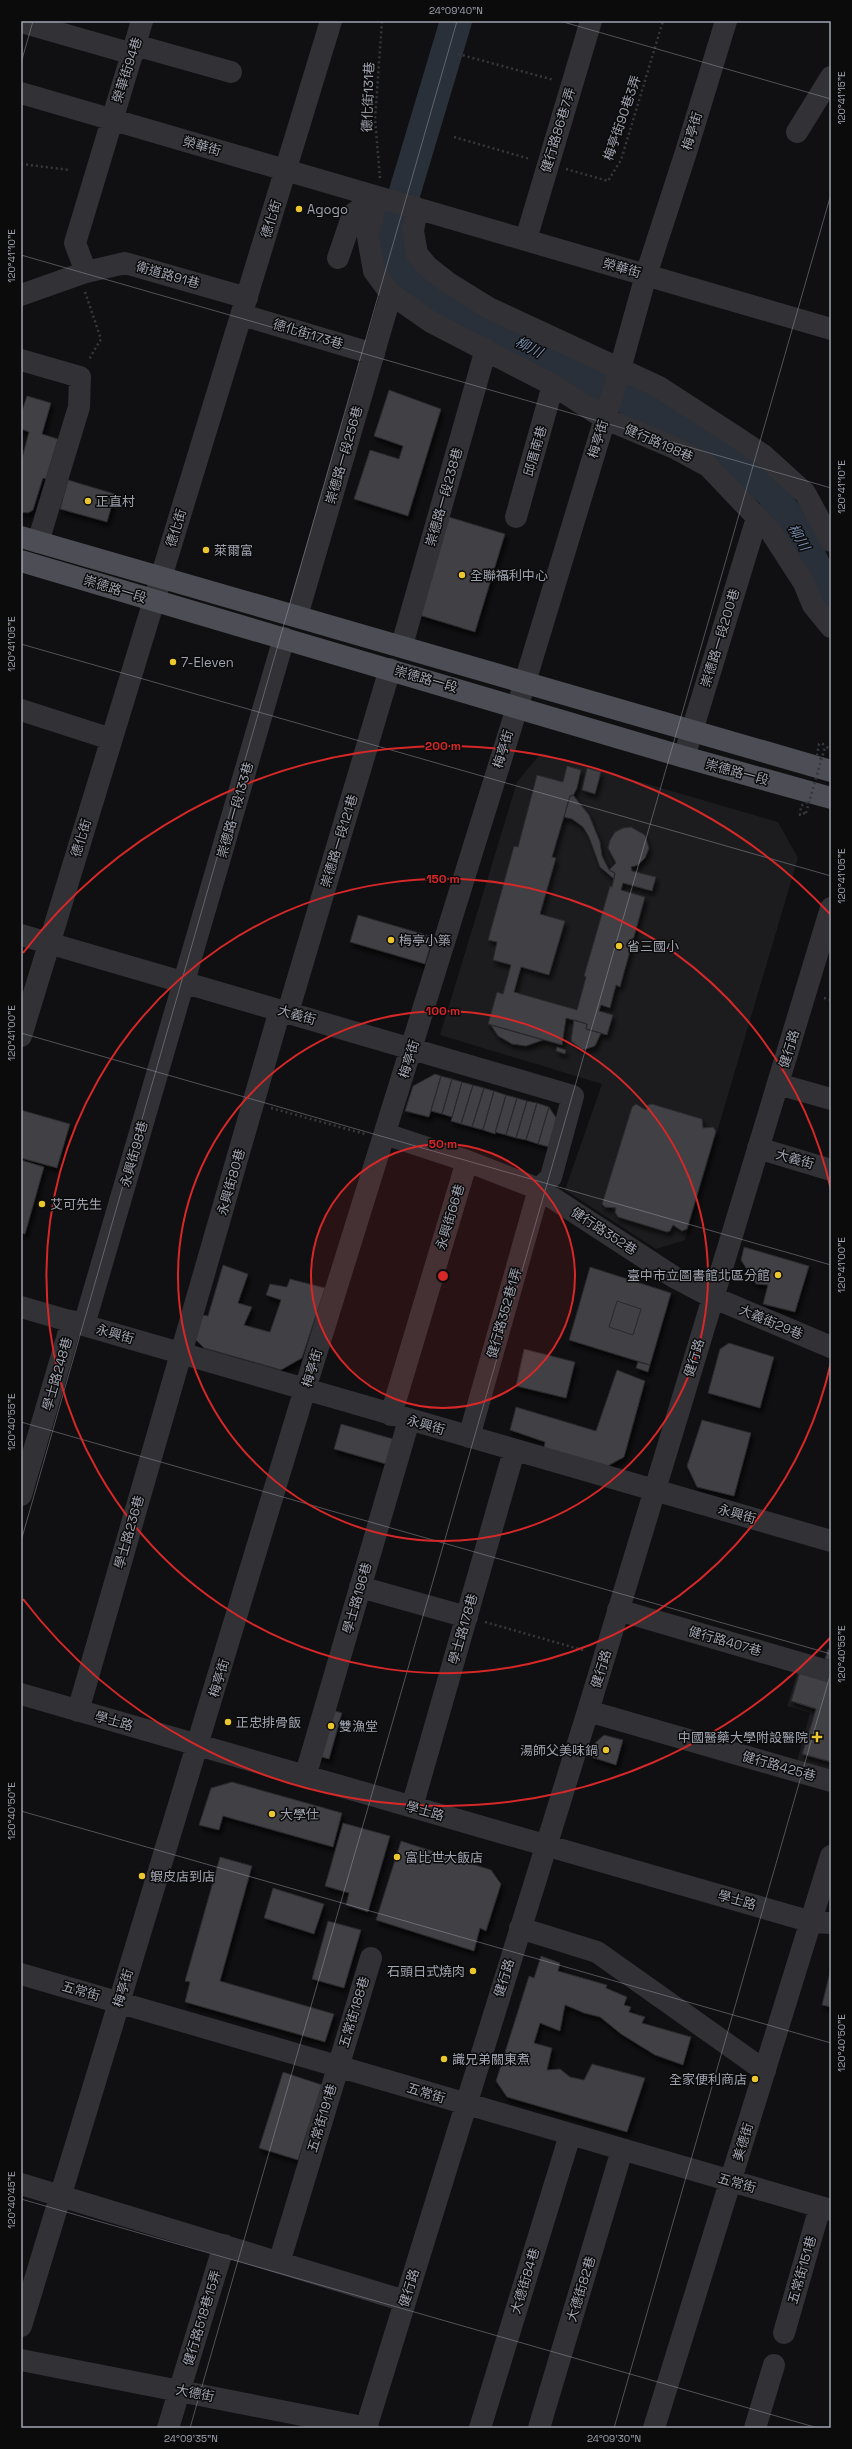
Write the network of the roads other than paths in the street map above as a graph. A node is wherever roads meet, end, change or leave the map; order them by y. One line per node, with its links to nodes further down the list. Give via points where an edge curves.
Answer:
1 (142, 21): 6 (street, 榮華街94巷)
2 (331, 21): 12 (street, 德化街)
3 (591, 21): 15 (street, 健行路86巷7弄)
4 (726, 21): 18 (street, 梅亭街)
5 (21, 22): 6 (street)
6 (134, 50): 7 (street); 10 (street, 榮華街94巷)
7 (231, 72)
8 (831, 77): 11 (street)
9 (21, 93): 10 (street, 榮華街)
10 (111, 119): 12 (street, 榮華街); 17 (street, 榮華街94巷, via 75,243)
11 (797, 132)
12 (286, 170): 13 (street, 榮華街); 21 (street, 德化街)
13 (380, 197): 14 (street, 榮華街); 16 (street, via 353,214); 19 (street, 健行路198巷, via 368,237 374,271)
14 (415, 208): 15 (street, 榮華街); 26 (street, via 413,231 417,254 428,267 489,308)
15 (526, 239): 18 (street, 榮華街)
16 (338, 258)
17 (83, 273): 20 (street, 衛道路91巷); 21 (street, 衛道路91巷, via 125,262)
18 (646, 275): 22 (street, 榮華街); 26 (street, 梅亭街)
19 (391, 294): 23 (street, 健行路198巷, via 431,322); 24 (street, 崇德路一段256巷)
20 (21, 295)
21 (245, 306): 24 (street, 德化街173巷); 34 (street, 德化街)
22 (831, 329)
23 (486, 349): 27 (street, 健行路198巷); 39 (street, 崇德路一段238巷)
24 (374, 354): 36 (street, 崇德路一段256巷)
25 (21, 360): 31 (street, via 80,377 79,407)
26 (618, 374): 28 (street, 梅亭街); 32 (street, via 659,387 762,455 805,493)
27 (554, 385): 28 (street, 健行路198巷); 29 (street, 邱厝南巷)
28 (605, 415): 30 (street, 健行路198巷, via 708,466); 41 (street, 梅亭街)
29 (516, 517)
30 (757, 518): 37 (street, 健行路198巷, via 771,532 804,583 813,605); 44 (street, 崇德路一段200巷)
31 (30, 540): 34 (main road, 崇德路一段)
32 (831, 541)
33 (21, 560): 35 (main road, 崇德路一段)
34 (162, 577): 35 (street, 德化街); 36 (main road, 崇德路一段)
35 (154, 601): 38 (main road, 崇德路一段); 45 (street, 德化街)
36 (297, 616): 39 (main road, 崇德路一段)
37 (831, 627)
38 (284, 638): 40 (main road, 崇德路一段); 52 (street, 崇德路一段133巷)
39 (402, 646): 41 (main road, 崇德路一段)
40 (390, 669): 42 (main road, 崇德路一段); 53 (street, 崇德路一段121巷)
41 (525, 682): 42 (street, 梅亭街); 44 (main road, 崇德路一段)
42 (516, 706): 46 (main road, 崇德路一段); 55 (street, 梅亭街)
43 (21, 710): 45 (street)
44 (692, 729): 46 (street, 崇德路一段200巷); 47 (main road, 崇德路一段)
45 (111, 740): 51 (street, 德化街)
46 (684, 757): 48 (main road, 崇德路一段)
47 (826, 765)
48 (831, 798)
49 (831, 908): 56 (street, 健行路)
50 (21, 935): 51 (street, 大義街)
51 (49, 943): 52 (street, 大義街); 54 (street, 德化街)
52 (184, 982): 53 (street, 大義街); 65 (street, 永興街98巷)
53 (284, 1011): 55 (street, 大義街); 67 (street, 永興街80巷, via 254,1102)
54 (21, 1036)
55 (412, 1047): 58 (street, 梅亭街); 62 (street, 大義街, via 573,1096 551,1177)
56 (778, 1084): 57 (street); 59 (street, 健行路)
57 (831, 1099)
58 (385, 1134): 60 (street); 68 (street, 梅亭街)
59 (758, 1148): 61 (street, 大義街); 63 (street, 健行路)
60 (467, 1161): 62 (street); 69 (street, 永興街66巷)
61 (831, 1170)
62 (539, 1189): 63 (street, 健行路352巷, via 674,1277); 70 (street, 健行路352巷1弄)
63 (712, 1297): 66 (street, 大義街29巷); 72 (street, 健行路)
64 (21, 1307): 65 (street, 永興街)
65 (78, 1323): 67 (street, 永興街); 73 (street, 學士路248巷)
66 (831, 1346)
67 (182, 1354): 68 (street, 永興街); 80 (street, 學士路236巷)
68 (305, 1390): 69 (street, 永興街); 82 (street, 梅亭街)
69 (400, 1418): 70 (street, 永興街); 75 (street, 學士路196巷)
70 (468, 1437): 71 (street, 永興街)
71 (514, 1451): 72 (street, 永興街); 77 (street, 學士路178巷)
72 (654, 1490): 74 (street, 永興街); 76 (street, 健行路)
73 (21, 1495)
74 (831, 1541)
75 (360, 1586): 77 (street); 83 (street, 學士路196巷)
76 (618, 1610): 78 (street, 健行路407巷); 81 (street, 健行路)
77 (467, 1617): 85 (street, 學士路178巷)
78 (831, 1672)
79 (21, 1696): 80 (street, 學士路)
80 (78, 1711): 82 (street, 學士路)
81 (588, 1711): 84 (street, 健行路425巷); 86 (street, 健行路)
82 (198, 1746): 83 (street, 學士路); 92 (street, 梅亭街)
83 (305, 1777): 85 (street, 學士路)
84 (831, 1781)
85 (412, 1807): 86 (street, 學士路)
86 (546, 1846): 88 (street, 學士路); 89 (street, 健行路)
87 (831, 1856): 88 (street, 美德街)
88 (822, 1922): 94 (street, 美德街)
89 (520, 1928): 94 (street, via 597,1952); 95 (street, 健行路)
90 (371, 1958): 93 (street, 五常街188巷)
91 (21, 1974): 92 (street, 五常街)
92 (119, 2002): 93 (street, 五常街); 100 (street, 梅亭街)
93 (338, 2067): 95 (street, 五常街); 103 (street, 五常街191巷)
94 (765, 2070): 98 (street, 美德街)
95 (465, 2105): 96 (street, 五常街); 104 (street, 健行路)
96 (570, 2135): 97 (street, 五常街); 112 (street, 大德街84巷)
97 (622, 2150): 98 (street, 五常街); 113 (street, 大德街82巷)
98 (731, 2181): 101 (street, 五常街); 114 (street, 美德街)
99 (21, 2184): 100 (street)
100 (62, 2196): 102 (street); 105 (street, 梅亭街)
101 (826, 2209): 106 (street, 五常街151巷)
102 (224, 2245): 103 (street); 109 (street, 健行路518巷15弄)
103 (279, 2263): 104 (street)
104 (405, 2301): 111 (street, 健行路)
105 (21, 2326)
106 (784, 2333)
107 (21, 2360): 109 (street, 大德街)
108 (774, 2365): 115 (street)
109 (179, 2390): 110 (street, 健行路518巷15弄); 111 (street, 大德街)
110 (168, 2428)
111 (366, 2428)
112 (480, 2428)
113 (539, 2428)
114 (654, 2428)
115 (756, 2428)

